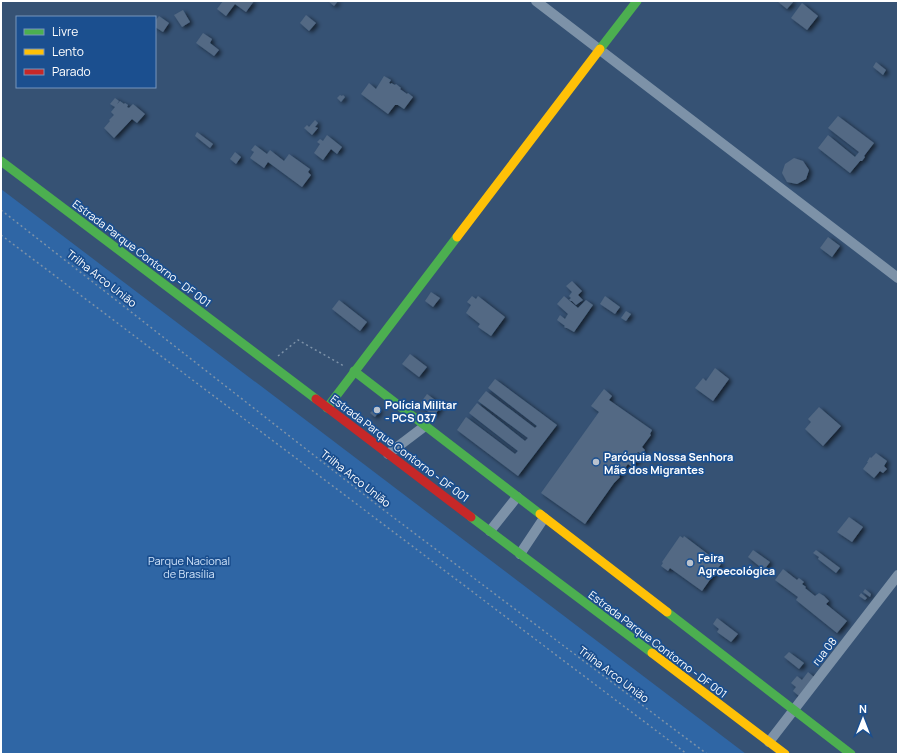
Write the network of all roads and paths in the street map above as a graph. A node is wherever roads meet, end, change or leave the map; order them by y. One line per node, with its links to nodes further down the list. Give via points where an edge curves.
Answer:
1 (536, 1): 3 (street)
2 (637, 1): 3 (street)
3 (600, 50): 7 (street); 9 (street)
4 (1, 161): 8 (street, Estrada Parque Contorno - DF 001)
5 (1, 210): 21 (path, Trilha Arco União, via 385,511)
6 (1, 235): 20 (path)
7 (898, 278)
8 (269, 364): 9 (path, via 298,340); 10 (street, Estrada Parque Contorno - DF 001)
9 (354, 371): 10 (street); 11 (street)
10 (327, 408): 12 (street, Estrada Parque Contorno - DF 001)
11 (425, 426): 12 (street); 13 (street)
12 (388, 454): 15 (street, Estrada Parque Contorno - DF 001)
13 (517, 497): 14 (street); 15 (street)
14 (544, 518): 16 (street); 18 (street)
15 (490, 531): 16 (street, Estrada Parque Contorno - DF 001)
16 (520, 554): 19 (street, Estrada Parque Contorno - DF 001)
17 (898, 575): 18 (street, rua 08)
18 (793, 710): 19 (street, rua 08); 23 (street)
19 (769, 742): 22 (street, Estrada Parque Contorno - DF 001)
20 (687, 754)
21 (706, 754)
22 (785, 754)
23 (851, 754)

